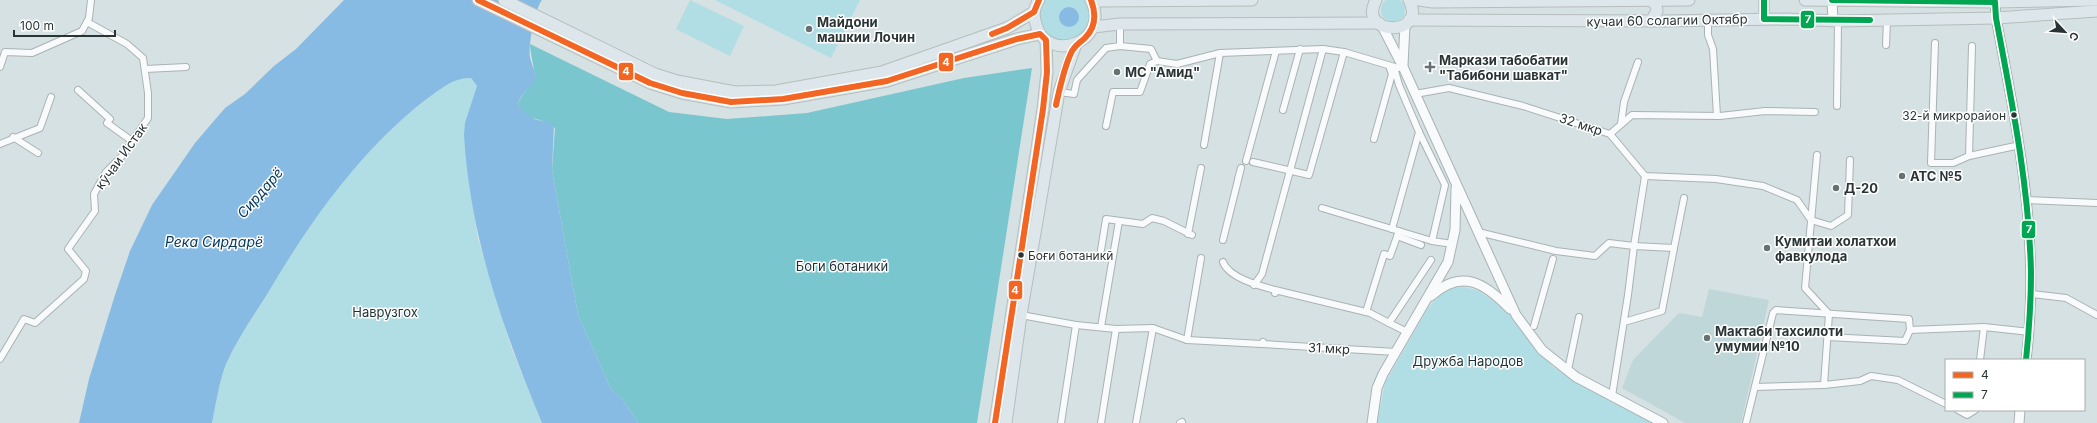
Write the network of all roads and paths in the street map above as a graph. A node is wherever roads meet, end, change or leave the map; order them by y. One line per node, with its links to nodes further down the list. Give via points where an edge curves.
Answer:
1 (91, 0): 25 (street)
2 (478, 0): 48 (highway)
3 (504, 0): 48 (highway)
4 (1039, 0): 18 (highway)
5 (1091, 0): 6 (highway); 30 (highway, via 1095,14)
6 (1252, 0)
7 (1376, 0): 29 (highway, via 1374,14)
8 (1409, 0): 26 (highway, via 1412,9)
9 (1418, 0): 15 (highway, кучаи 60 солагии Октябр)
10 (1651, 0): 11 (highway, кучаи 60 солагии Октябр); 15 (highway, кучаи 60 солагии Октябр); 23 (highway, via 1657,11)
11 (1689, 0)
12 (1764, 0): 20 (street)
13 (1805, 0): 14 (highway)
14 (1833, 0): 16 (highway); 28 (street)
15 (1600, 1): 22 (highway, via 1601,11)
16 (1995, 2): 17 (highway); 19 (street)
17 (2094, 4): 19 (highway, кучаи 60 солагии Октябр)
18 (1034, 12): 31 (highway, via 1036,27); 48 (highway, via 1007,28 882,72 776,91 735,92 677,80)
19 (1996, 18): 21 (highway, кучаи 60 солагии Октябр); 66 (street)
20 (1764, 19): 24 (highway, кучаи 60 солагии Октябр); 28 (highway, кучаи 60 солагии Октябр)
21 (1887, 20): 28 (highway, кучаи 60 солагии Октябр); 34 (street)
22 (1608, 21): 23 (highway, кучаи 60 солагии Октябр); 26 (highway, кучаи 60 солагии Октябр)
23 (1652, 21): 24 (highway, кучаи 60 солагии Октябр)
24 (1708, 21): 56 (street, via 1708,35 1714,49)
25 (87, 22): 44 (street, via 82,31 32,53 5,52); 47 (street, кӯчаи Истак, via 127,44 143,58)
26 (1407, 22): 29 (highway, кучаи 60 солагии Октябр, via 1394,29); 46 (street)
27 (1120, 24): 29 (highway, кучаи 60 солагии Октябр); 30 (highway, кучаи 60 солагии Октябр); 35 (street)
28 (1837, 24): 53 (street)
29 (1381, 25): 46 (street)
30 (1093, 28): 33 (highway)
31 (1043, 37): 33 (highway, via 1060,46); 48 (highway, via 1017,39 887,81 783,100 731,102 682,93); 132 (highway, via 1047,72 1043,109)
32 (1935, 43): 69 (street, via 1931,163 1953,163)
33 (1076, 44): 50 (highway)
34 (1886, 45)
35 (1120, 46): 42 (street, via 1151,49); 50 (street, via 1106,48 1078,80 1074,94)
36 (1972, 46): 69 (street)
37 (1300, 49): 38 (street); 39 (street); 54 (street)
38 (1323, 49): 40 (street); 74 (street)
39 (1276, 51): 41 (street); 70 (street)
40 (1344, 52): 46 (street); 74 (street, via 1309,175)
41 (1220, 53): 42 (street, via 1177,64); 65 (street)
42 (1157, 61): 58 (street, via 1150,64 1140,92 1113,92)
43 (1638, 62): 57 (street, via 1624,102)
44 (0, 67)
45 (186, 67): 47 (street)
46 (1397, 67): 51 (street); 59 (street, via 1399,85); 62 (street, via 1392,74)
47 (145, 69): 63 (street, кӯчаи Истак, via 148,118)
48 (652, 79)
49 (78, 90): 63 (street, via 110,119 107,122)
50 (1058, 92): 103 (highway)
51 (1416, 94): 60 (street, 32 мкр, via 1449,88 1523,106); 77 (street)
52 (51, 97): 61 (street, via 40,128)
53 (1837, 106)
54 (1283, 110)
55 (1815, 112): 56 (street, 32 мкр, via 1765,111)
56 (1717, 116): 57 (street, 32 мкр, via 1632,114)
57 (1621, 124): 60 (street, 32 мкр)
58 (1106, 126)
59 (1419, 132): 84 (street); 88 (street, via 1445,185)
60 (1610, 134): 75 (street)
61 (13, 137): 64 (street); 67 (street)
62 (1374, 139)
63 (132, 142): 121 (street, кӯчаи Истак, via 106,172 94,194 95,211 68,249 86,271 84,279 34,323 24,319)
64 (0, 144)
65 (1204, 145)
66 (2020, 145): 69 (street); 79 (street)
67 (38, 153)
68 (1817, 155): 82 (street)
69 (1969, 156)
70 (1246, 160)
71 (1850, 160): 82 (street, via 1848,215 1831,226)
72 (1253, 162): 74 (street)
73 (1201, 168): 83 (street, via 1190,234 1152,218 1143,224)
74 (1291, 170): 98 (street, via 1262,274)
75 (1645, 176): 82 (street, via 1716,179 1763,186 1797,200); 91 (street)
76 (1238, 179): 87 (street, via 1241,168)
77 (1456, 185): 85 (street); 89 (street)
78 (1684, 198): 92 (street)
79 (2027, 200): 80 (street); 99 (street)
80 (2097, 202)
81 (1322, 208): 84 (street)
82 (1811, 220): 102 (street, via 1805,288)
83 (1119, 221): 93 (street, via 1106,219); 111 (street)
84 (1392, 230): 86 (street)
85 (1478, 232): 91 (street, via 1556,251 1595,256 1608,243); 104 (street)
86 (1398, 234): 88 (street); 90 (street); 101 (street, via 1390,256 1384,254)
87 (1223, 240)
88 (1432, 241): 89 (street)
89 (1452, 244): 100 (street, via 1448,262)
90 (1421, 245)
91 (1634, 246): 92 (street); 107 (street)
92 (1674, 248): 107 (street, via 1662,311)
93 (1101, 250)
94 (1201, 258): 119 (street)
95 (1554, 259): 110 (street)
96 (1431, 260): 108 (street)
97 (1223, 262): 98 (street, via 1225,268)
98 (1254, 285): 101 (street)
99 (2032, 294): 105 (street, via 2066,298); 117 (street)
100 (1423, 304): 104 (street, via 1450,282 1473,282 1496,295); 116 (street)
101 (1366, 312): 108 (street)
102 (1829, 314): 115 (street, via 1909,320); 118 (street); 126 (street, via 1776,310 1773,313)
103 (1021, 315): 109 (street, 31 мкр); 133 (highway)
104 (1516, 315): 124 (street, via 1542,350)
105 (2097, 315)
106 (1579, 317): 124 (street)
107 (1624, 322): 127 (street)
108 (1389, 323): 116 (street)
109 (1076, 325): 111 (street, 31 мкр); 134 (street)
110 (1534, 326)
111 (1101, 327): 114 (street, 31 мкр)
112 (1984, 327): 115 (street); 117 (street); 122 (street)
113 (1153, 328): 114 (street, 31 мкр); 119 (street, 31 мкр); 136 (street)
114 (1116, 329): 135 (street)
115 (1910, 330): 118 (street, via 1905,341)
116 (1407, 332): 120 (street)
117 (2030, 332): 123 (street)
118 (1828, 337): 125 (street)
119 (1187, 340): 120 (street, 31 мкр)
120 (1396, 352): 137 (street, via 1377,388)
121 (0, 359)
122 (1980, 359)
123 (2026, 359)
124 (1568, 370): 127 (street)
125 (1824, 385): 126 (street); 128 (street, via 1860,381 1870,376 1898,380)
126 (1755, 387): 139 (street)
127 (1612, 396): 138 (street)
128 (1945, 404)
129 (1960, 411): 130 (street, via 1967,415)
130 (1973, 411)
131 (2020, 411): 140 (street)
132 (995, 423)
133 (1006, 423)
134 (1061, 423)
135 (1101, 423)
136 (1136, 423)
137 (1372, 423)
138 (1663, 423)
139 (1746, 423)
140 (2018, 423)

